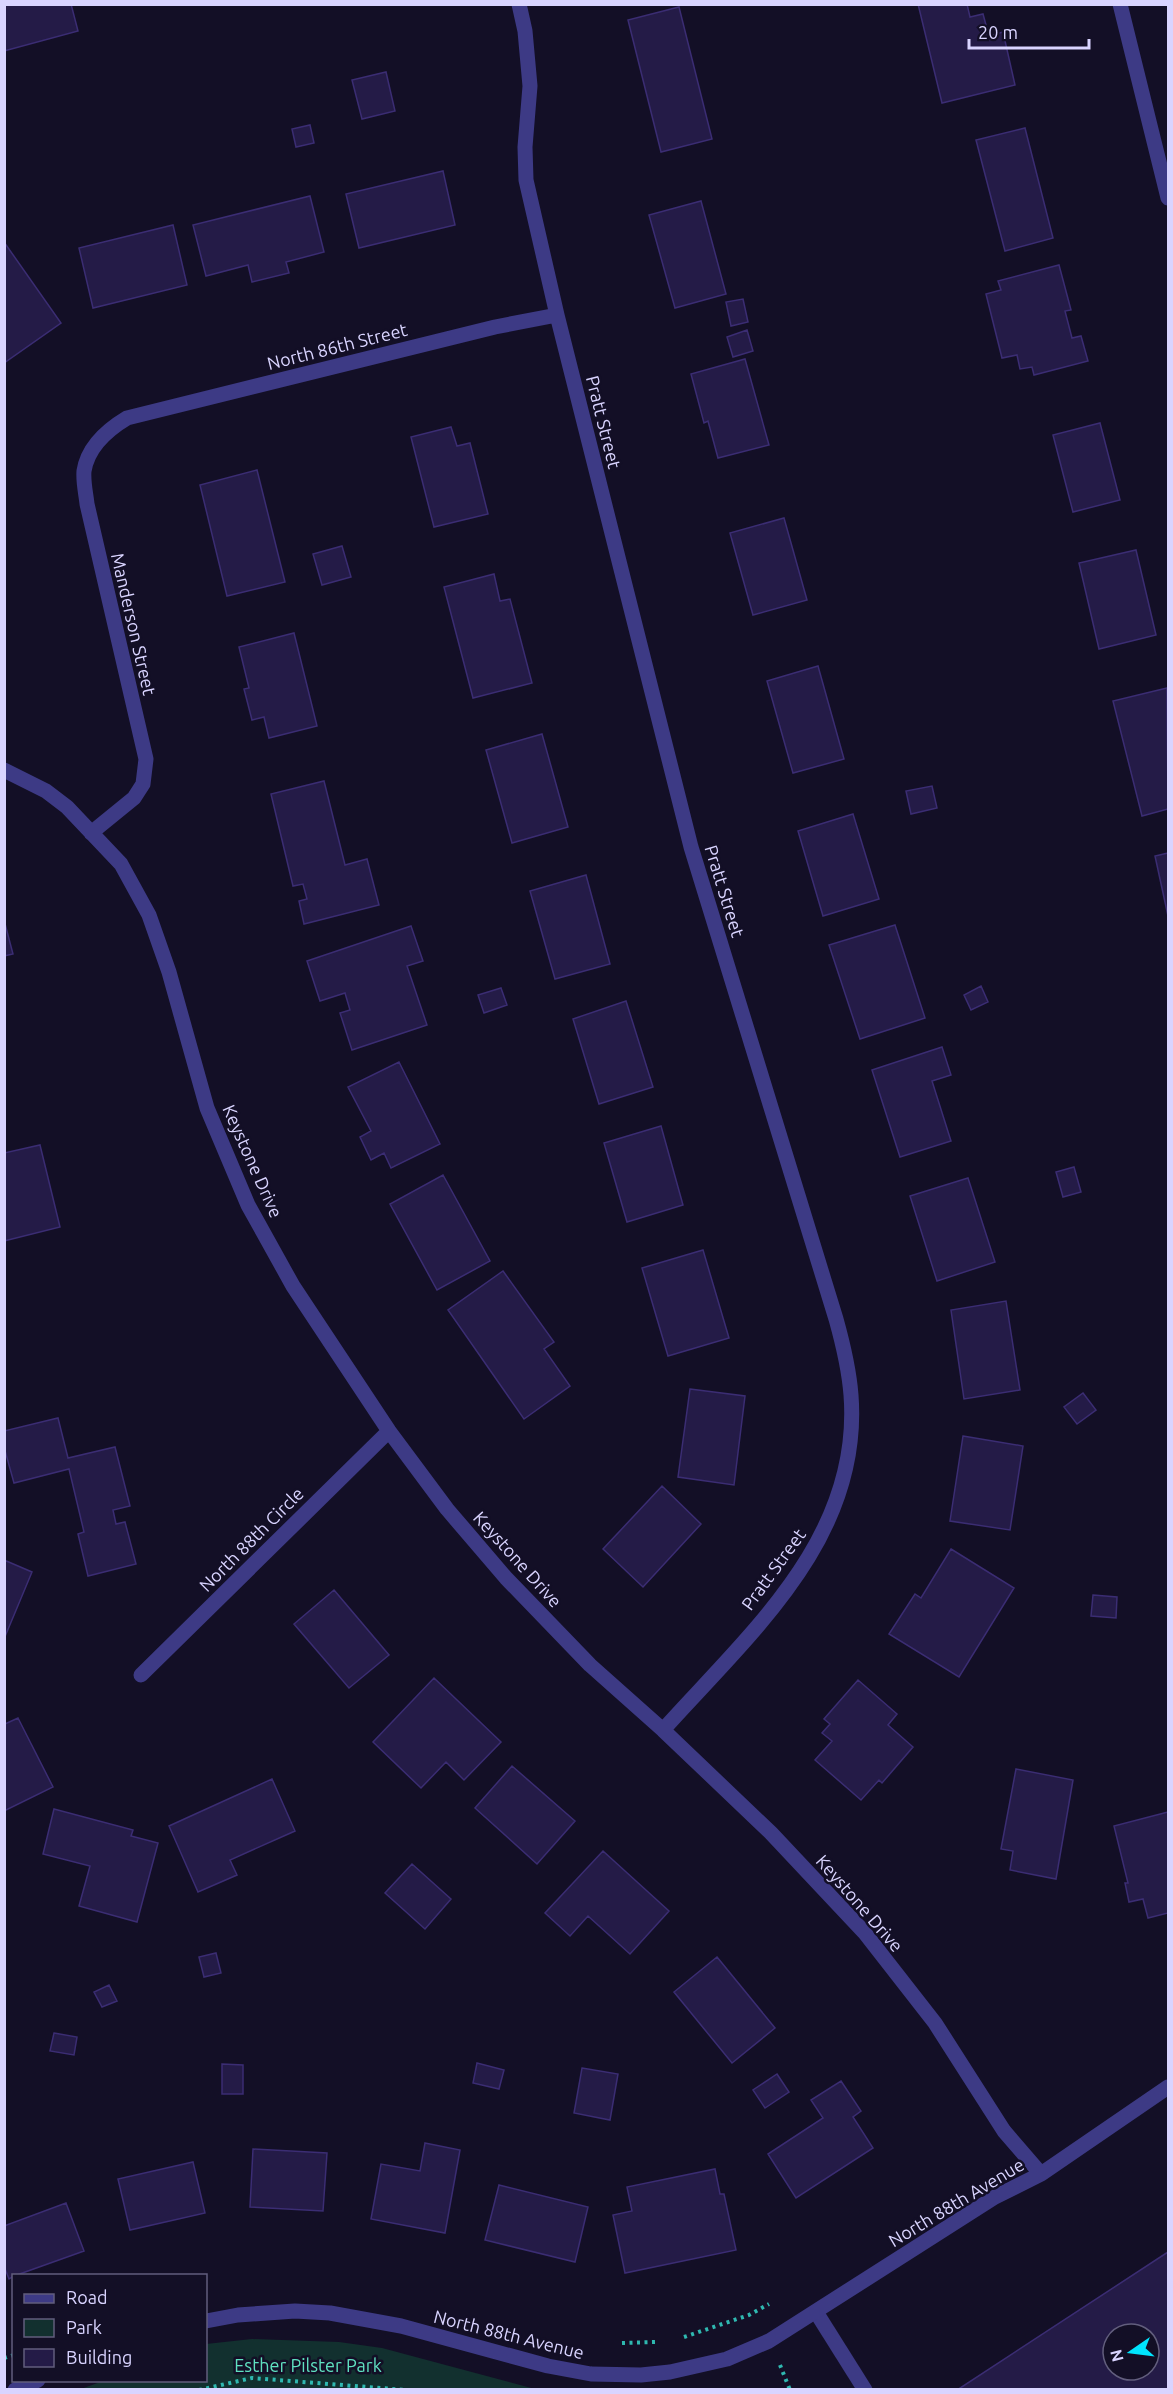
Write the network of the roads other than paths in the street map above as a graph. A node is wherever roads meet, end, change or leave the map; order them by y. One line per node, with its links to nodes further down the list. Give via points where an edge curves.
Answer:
1 (519, 4): 4 (street, Pratt Street, via 530,86 526,180)
2 (1120, 4): 3 (street)
3 (1168, 198)
4 (557, 315): 5 (street, North 86th Street); 10 (street, Pratt Street, via 691,847 836,1319 851,1397 849,1452 829,1522 814,1551 777,1603)
5 (127, 418): 7 (street, Manderson Street, via 110,428 94,445 84,471 87,504 146,759 142,784 134,798)
6 (4, 770): 7 (street, Keystone Drive, via 46,791)
7 (91, 833): 8 (street, Keystone Drive, via 121,864 149,915 170,972 207,1108 248,1204 293,1286)
8 (388, 1431): 9 (street, North 88th Circle); 10 (street, Keystone Drive, via 506,1578 590,1665)
9 (141, 1675)
10 (663, 1730): 12 (street, Keystone Drive, via 771,1833 864,1932 935,2023 1004,2131)
11 (1168, 2087): 12 (street)
12 (1041, 2174): 13 (street, North 88th Avenue, via 995,2197)
13 (816, 2312): 14 (street, North 88th Avenue, via 769,2341 727,2360 641,2375 591,2374 548,2366 401,2326 330,2313 294,2311); 17 (street)
14 (207, 2321)
15 (33, 2382): 16 (street)
16 (15, 2390)
17 (865, 2390)

